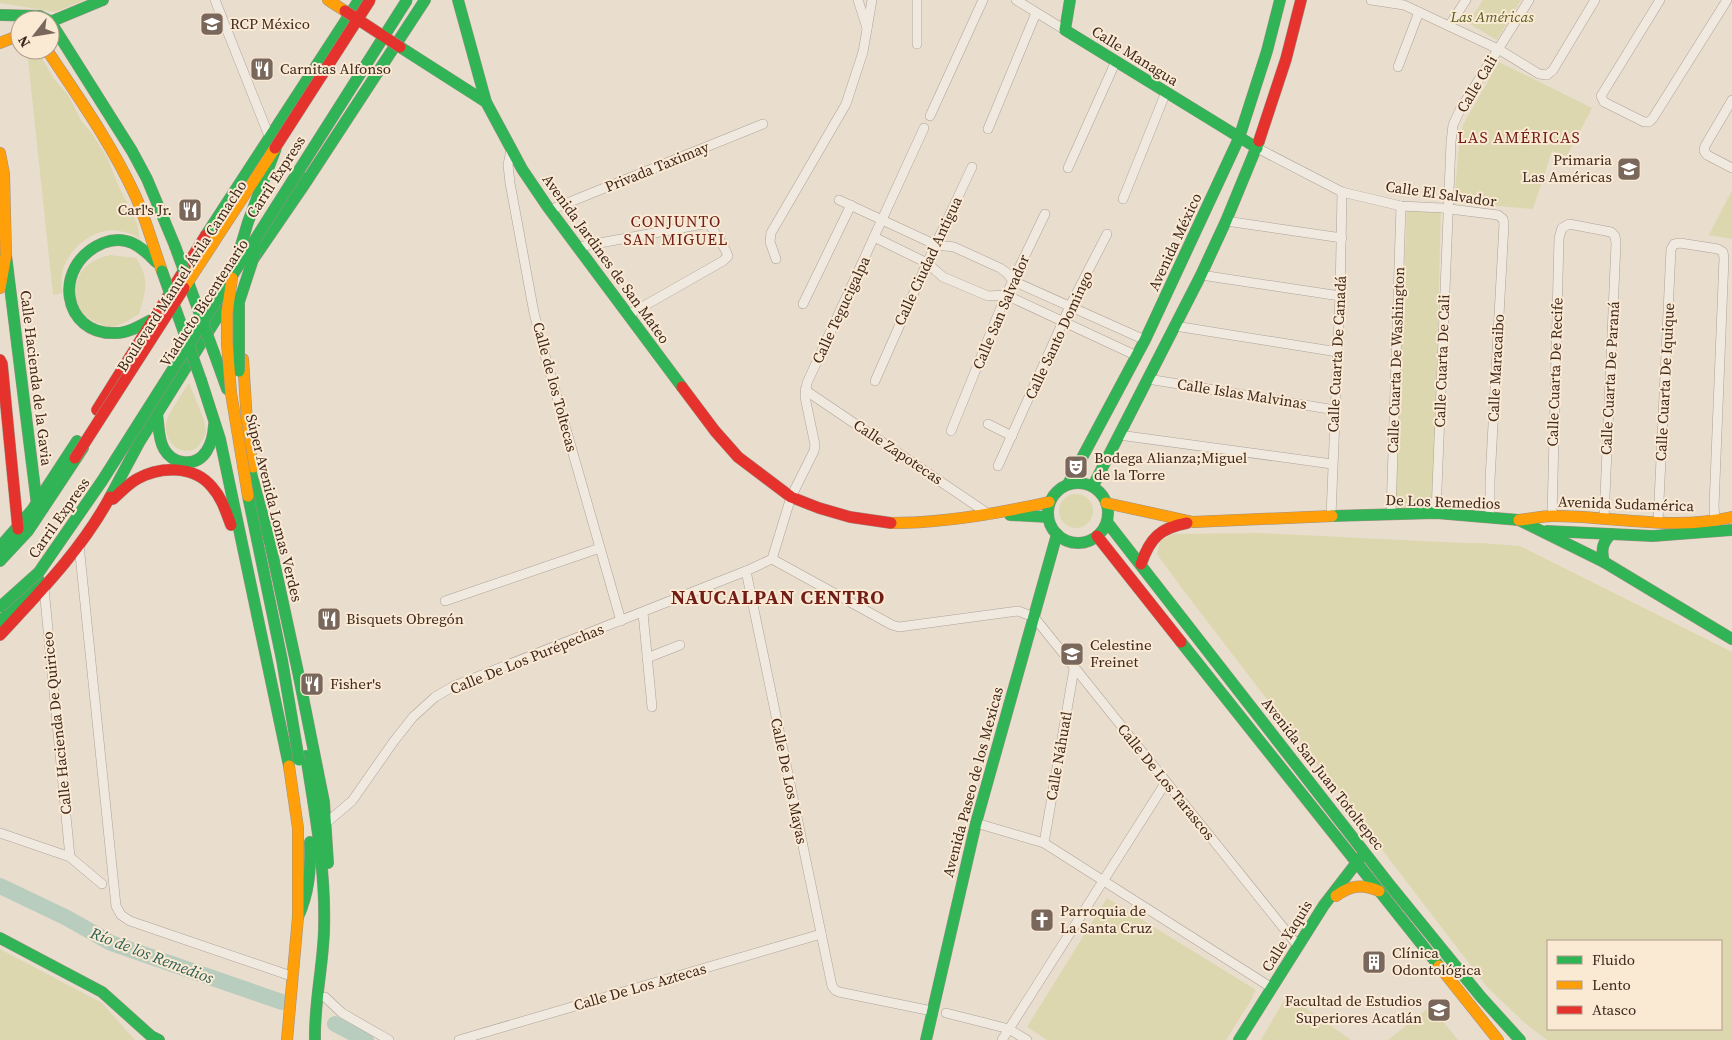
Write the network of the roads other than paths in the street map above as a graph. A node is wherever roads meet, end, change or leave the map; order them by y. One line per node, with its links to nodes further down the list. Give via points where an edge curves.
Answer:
1 (103, 0): 29 (main road)
2 (215, 0): 47 (street)
3 (328, 0): 42 (main road, bridge)
4 (359, 0): 47 (main road, Boulevard Manuel Ávila Camacho)
5 (370, 0): 49 (main road, Viaducto Bicentenario, bridge)
6 (379, 0): 141 (main road, Boulevard Manuel Ávila Camacho, via 154,348 28,531)
7 (402, 0): 148 (main road, via 79,509 57,542)
8 (407, 0): 145 (main road, Carril Express, bridge)
9 (420, 0): 75 (main road, Viaducto Bicentenario)
10 (425, 0): 75 (main road, via 304,186)
11 (458, 0): 42 (main road, Avenida Jardines de San Mateo)
12 (858, 0): 32 (street)
13 (872, 0): 32 (street)
14 (917, 0): 34 (street)
15 (982, 0): 43 (street)
16 (1016, 0): 28 (street, Calle Managua)
17 (1070, 0): 31 (main road)
18 (1280, 0): 48 (main road, Avenida México)
19 (1301, 0): 50 (main road)
20 (1371, 0): 26 (street)
21 (1466, 0): 30 (street)
22 (1528, 0): 36 (street, Calle Cali)
23 (1595, 0): 36 (street, via 1547,75 1539,74)
24 (1660, 0): 25 (street, via 1601,96 1604,102 1644,122 1653,118)
25 (1727, 0)
26 (1405, 3): 27 (street)
27 (1419, 12): 30 (street); 39 (street)
28 (1036, 13): 31 (street, Calle Managua); 46 (street)
29 (60, 17)
30 (1449, 26): 36 (street)
31 (1065, 30): 38 (main road, Calle Managua)
32 (868, 31): 77 (street, via 864,52 841,115 771,233 770,242)
33 (60, 36): 35 (main road, Súper Avenida Lomas Verdes)
34 (917, 44)
35 (69, 49): 37 (main road, via 59,50); 109 (main road, Súper Avenida Lomas Verdes, bridge, via 147,179 225,382)
36 (1498, 49): 61 (street, Calle Cali, via 1460,110 1454,126)
37 (54, 61): 79 (main road, via 131,186)
38 (1116, 61): 40 (main road, Calle Managua); 54 (street)
39 (1398, 67)
40 (1166, 92): 48 (main road, Calle Managua); 57 (street)
41 (1732, 100): 55 (street, via 1704,151)
42 (486, 102): 51 (main road, Avenida Jardines de San Mateo)
43 (930, 116)
44 (763, 124): 62 (street, Privada Taximay)
45 (924, 128): 64 (street, Calle Tegucigalpa)
46 (988, 129)
47 (270, 136): 88 (main road, Boulevard Manuel Ávila Camacho)
48 (1239, 138): 50 (main road, Calle El Salvador); 70 (main road, Avenida México)
49 (276, 148): 138 (main road, Viaducto Bicentenario, bridge, via 74,458); 159 (main road, bridge, via 248,222 233,274 227,313 227,343 231,393 247,492)
50 (1257, 148): 56 (street, Calle El Salvador); 66 (main road)
51 (511, 150): 62 (main road, Avenida Jardines de San Mateo); 137 (street, Calle de los Toltecas, via 508,165 510,183 534,313)
52 (0, 154): 76 (main road, Calle Hacienda de la Gavia, via 4,174)
53 (972, 168): 72 (street, Calle Ciudad Antigua)
54 (1068, 168)
55 (1732, 168)
56 (1342, 192): 60 (street, Calle El Salvador); 71 (street, Calle Cuarta De Canadá)
57 (1123, 199)
58 (840, 200): 59 (street)
59 (851, 205): 64 (street); 85 (street)
60 (1400, 206): 61 (street, Calle El Salvador); 115 (street, Calle Cuarta De Washington)
61 (1448, 209): 65 (street, Calle El Salvador, via 1498,215); 116 (street, Calle Cuarta De Cali)
62 (550, 210): 74 (main road, Avenida Jardines de San Mateo)
63 (1045, 214): 81 (street, Calle San Salvador)
64 (882, 219): 69 (street, Calle Tegucigalpa); 72 (street)
65 (1503, 219): 122 (street, Calle Maracaibo)
66 (1226, 221): 71 (street); 73 (main road)
67 (1562, 228): 119 (street, Calle Cuarta De Recife, via 1558,248); 124 (street, Calle Cuarta De Paraná, via 1569,224 1611,232 1615,236)
68 (1106, 234): 86 (street, Calle Santo Domingo)
69 (874, 237): 78 (street); 97 (street, Calle Tegucigalpa)
70 (1194, 237): 73 (main road); 91 (main road, Avenida México)
71 (1342, 238): 84 (street, Calle Cuarta De Canadá)
72 (936, 245): 78 (street, Calle Ciudad Antigua); 81 (street, via 954,247 1000,268)
73 (1215, 245): 80 (main road)
74 (578, 247): 87 (main road, Avenida Jardines de San Mateo); 87 (street, via 709,224 726,250 728,256 723,262)
75 (257, 251): 99 (main road); 109 (main road, via 243,314 243,376 248,439); 145 (main road, Viaducto Bicentenario, bridge, via 219,305 80,526); 159 (main road, bridge, via 239,302 240,419 267,568 298,709)
76 (3, 254): 82 (main road, Calle Hacienda de la Gavia); 112 (main road, Calle Hacienda de la Gavia)
77 (776, 259)
78 (927, 263): 83 (street, via 943,277 988,296); 96 (street, Calle Ciudad Antigua)
79 (161, 269): 88 (main road, via 141,246 126,240 113,240 87,250 75,264 70,278 68,296 75,315 89,327 118,333); 100 (main road, bridge)
80 (1200, 275): 84 (street); 90 (main road)
81 (1013, 281): 83 (street, Calle San Salvador); 86 (street)
82 (0, 288)
83 (1006, 296): 89 (street); 102 (street, Calle San Salvador)
84 (1340, 296): 92 (street, Calle Cuarta De Canadá)
85 (803, 304)
86 (1070, 306): 89 (street, Calle Santo Domingo); 91 (street)
87 (628, 315): 110 (main road, Avenida Jardines de San Mateo, via 715,431 738,456)
88 (151, 320): 112 (main road, Boulevard Manuel Ávila Camacho)
89 (1064, 322): 93 (street); 104 (street, Calle Santo Domingo)
90 (1175, 326): 92 (street); 95 (main road)
91 (1145, 340): 93 (main road, Avenida México)
92 (1338, 352): 98 (street, Calle Cuarta De Canadá)
93 (1137, 356): 107 (main road, Avenida México)
94 (0, 360): 129 (main road)
95 (1148, 378): 98 (street, Calle Islas Malvinas); 103 (main road)
96 (874, 381)
97 (805, 390): 110 (street, via 815,445); 117 (street, Calle Zapotecas)
98 (1335, 410): 105 (street, Calle Cuarta De Canadá)
99 (157, 414): 100 (main road, via 163,449 173,459 187,463 200,459 207,452 212,441); 113 (main road)
100 (214, 417): 139 (main road)
101 (988, 424): 104 (street)
102 (951, 431)
103 (1119, 435): 105 (street); 108 (main road)
104 (1012, 436): 106 (street, Calle Santo Domingo)
105 (1332, 464): 118 (street, Calle Cuarta De Canadá)
106 (998, 466)
107 (1068, 484): 108 (main road, via 1080,482); 111 (main road, via 1054,493)
108 (1093, 486): 114 (main road, via 1103,495)
109 (259, 497): 161 (main road, Súper Avenida Lomas Verdes, via 290,632)
110 (792, 497): 117 (main road, Avenida Jardines de San Mateo, via 850,517 886,523 919,523); 140 (street)
111 (1049, 502): 117 (main road); 120 (main road)
112 (37, 505): 129 (main road, Boulevard Manuel Ávila Camacho)
113 (105, 506): 135 (main road); 139 (main road, via 141,477 165,470 186,471 210,483)
114 (1107, 512): 127 (main road, De Los Remedios, via 1124,508); 133 (main road, via 1103,530); 143 (main road, Avenida San Juan Totoltepec)
115 (1391, 513): 116 (main road, De Los Remedios); 118 (main road, De Los Remedios)
116 (1436, 513): 122 (main road, De Los Remedios)
117 (990, 514): 120 (main road)
118 (1331, 516): 127 (main road, De Los Remedios)
119 (1552, 516): 123 (main road, Avenida Sudamérica); 125 (main road, Avenida Sudamérica)
120 (1048, 517): 131 (main road)
121 (1732, 517): 126 (main road, Avenida Sudamérica)
122 (1490, 518): 125 (main road, De Los Remedios)
123 (1573, 518): 124 (main road, Avenida Sudamérica); 134 (main road, via 1566,525)
124 (1604, 519): 128 (main road, Avenida Sudamérica)
125 (1519, 520): 134 (main road, De Los Remedios)
126 (1715, 521): 128 (main road, Avenida Sudamérica); 128 (street, Calle Cuarta De Iquique, via 1724,258 1718,249 1680,243 1670,249)
127 (1193, 522): 143 (main road, via 1177,524 1156,535)
128 (1658, 522)
129 (18, 529): 136 (main road, Boulevard Manuel Ávila Camacho)
130 (1730, 532): 132 (main road, Avenida Sudamérica, via 1653,536)
131 (1057, 534): 133 (main road, via 1077,543); 150 (main road, Avenida Paseo de los Mexicas)
132 (1611, 534): 134 (main road, Avenida Sudamérica); 142 (main road, via 1602,546)
133 (1097, 536): 167 (main road, Avenida San Juan Totoltepec)
134 (1565, 537): 142 (main road, De Los Remedios)
135 (78, 545): 146 (main road); 176 (street, via 116,906 130,921)
136 (0, 547)
137 (600, 548): 147 (street); 151 (street, Calle de los Toltecas)
138 (0, 554)
139 (244, 555): 172 (main road, via 290,772 298,828)
140 (772, 559): 144 (street, Calle De Los Purépechas); 150 (street, via 899,627 1018,611)
141 (0, 561)
142 (1604, 562): 154 (main road, De Los Remedios)
143 (1141, 564): 165 (main road, Avenida San Juan Totoltepec)
144 (746, 572): 149 (street, Calle De Los Purépechas); 173 (street, Calle De Los Mayas)
145 (41, 574): 148 (main road, bridge); 152 (main road)
146 (44, 588): 153 (main road); 166 (street, Calle Hacienda De Quiriceo)
147 (446, 602)
148 (0, 609)
149 (643, 613): 151 (street, Calle De Los Purépechas); 156 (street)
150 (1034, 617): 157 (street, Calle De Los Tarascos); 162 (main road, Avenida Paseo de los Mexicas)
151 (621, 621): 161 (street, Calle De Los Purépechas, via 454,686 435,697 394,741 352,801)
152 (0, 622)
153 (0, 635)
154 (1732, 639)
155 (680, 646): 156 (street)
156 (647, 658): 158 (street)
157 (1074, 669): 160 (street, Calle De Los Tarascos); 164 (street, Calle Náhuatl)
158 (652, 707)
159 (302, 758): 172 (main road, via 310,872 305,903); 184 (main road, via 318,828 324,882 324,932 314,1022)
160 (1166, 782): 168 (street); 175 (street, Calle De Los Tarascos)
161 (326, 823): 178 (main road, Súper Avenida Lomas Verdes, via 330,916)
162 (976, 823): 164 (street); 179 (main road, Avenida Paseo de los Mexicas)
163 (0, 833): 166 (street)
164 (1044, 843): 168 (street)
165 (1364, 852): 167 (main road, Calle Yaquis); 192 (main road, Avenida San Juan Totoltepec, via 1481,997)
166 (70, 857): 169 (street)
167 (1356, 863): 170 (main road, Avenida San Juan Totoltepec); 171 (main road, Calle Yaquis)
168 (1103, 881): 177 (street); 181 (street)
169 (102, 884)
170 (1379, 892): 171 (main road, via 1364,885 1352,886); 191 (main road, Avenida San Juan Totoltepec)
171 (1324, 905): 175 (main road, Calle Yaquis)
172 (298, 917): 176 (main road)
173 (821, 934): 179 (street, Calle De Los Mayas, via 834,990); 186 (street, Calle De Los Aztecas)
174 (0, 938): 182 (main road, via 102,992)
175 (1298, 946): 177 (main road, Calle Yaquis)
176 (288, 975): 183 (main road)
177 (1272, 988): 190 (main road, Calle Yaquis)
178 (325, 998): 184 (main road, Súper Avenida Lomas Verdes); 185 (street, via 342,1013)
179 (932, 1011): 187 (main road, Avenida Paseo de los Mexicas)
180 (946, 1013): 181 (street)
181 (1009, 1029): 188 (street); 189 (street)
182 (159, 1040)
183 (287, 1040)
184 (316, 1040)
185 (389, 1040)
186 (459, 1040)
187 (926, 1040)
188 (1002, 1040)
189 (1027, 1040)
190 (1239, 1040)
191 (1498, 1040)
192 (1520, 1040)

